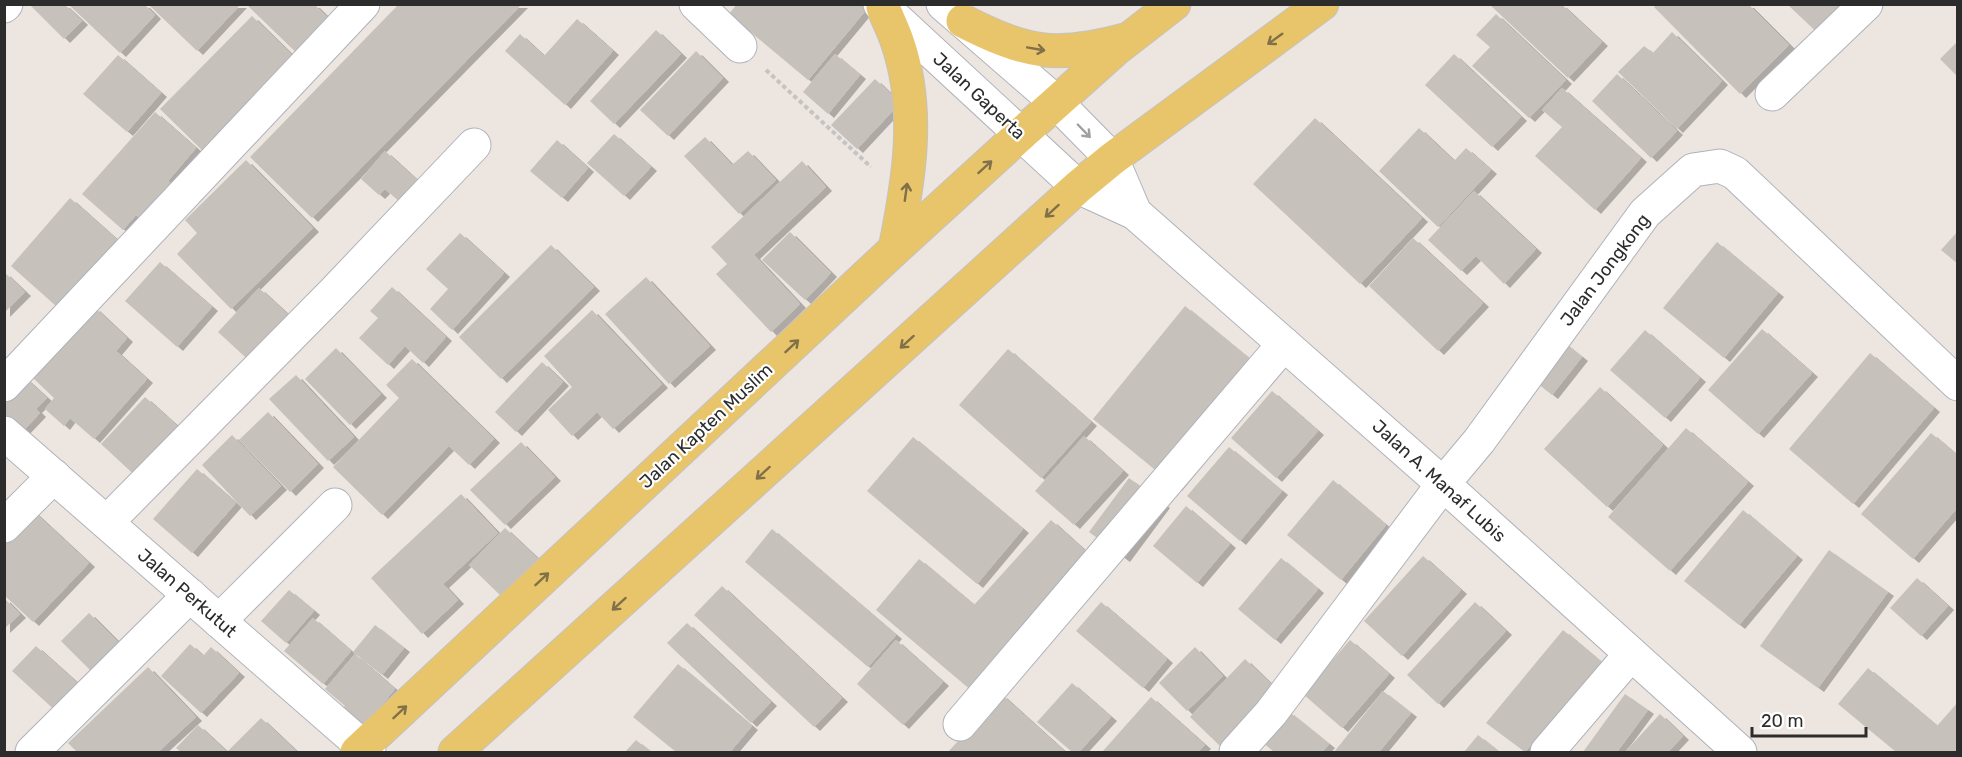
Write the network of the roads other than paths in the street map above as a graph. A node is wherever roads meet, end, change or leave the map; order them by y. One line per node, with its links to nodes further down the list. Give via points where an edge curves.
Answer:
1 (363, 4): 20 (street)
2 (696, 4): 9 (street)
3 (1174, 4): 8 (main road, Jalan Kapten Muslim)
4 (1322, 4): 14 (main road, one-way to 14)
5 (1866, 4): 10 (street)
6 (881, 6): 12 (street, Jalan Gaperta); 17 (main road, one-way to 6, via 912,123 907,79)
7 (953, 13): 8 (main road, one-way to 8, via 999,40 1058,52); 11 (street)
8 (1131, 38): 11 (main road, Jalan Kapten Muslim)
9 (740, 46)
10 (1772, 94)
11 (1057, 103): 12 (main road, Jalan Kapten Muslim); 14 (street, one-way to 14)
12 (1020, 135): 15 (street, Jalan Gaperta); 17 (main road, Jalan Kapten Muslim, one-way to 12)
13 (474, 145): 25 (street)
14 (1112, 159): 15 (main road); 16 (street, Jalan A. Manaf Lubis)
15 (1078, 187): 16 (street, Jalan A. Manaf Lubis); 33 (main road, one-way to 33)
16 (1136, 213): 18 (street, Jalan A. Manaf Lubis)
17 (895, 249): 31 (main road, Jalan Kapten Muslim, one-way to 17)
18 (1284, 344): 23 (street, Jalan A. Manaf Lubis); 30 (street)
19 (1958, 384): 23 (street, Jalan Jongkong, via 1735,173 1720,166 1693,170 1645,213 1479,441)
20 (4, 385)
21 (4, 433): 22 (street, Jalan Perkutut)
22 (54, 476): 25 (street, Jalan Perkutut); 26 (street)
23 (1443, 484): 29 (street, Jalan A. Manaf Lubis); 34 (street, Jalan Jongkong, via 1271,713)
24 (335, 505): 28 (street)
25 (106, 522): 27 (street, Jalan Perkutut)
26 (4, 526)
27 (190, 596): 28 (street, Jalan Perkutut); 32 (street)
28 (219, 621): 31 (street, Jalan Perkutut)
29 (1631, 654): 35 (street); 36 (street, Jalan A. Manaf Lubis)
30 (960, 724)
31 (363, 751)
32 (32, 753)
33 (455, 753)
34 (1236, 753)
35 (1546, 753)
36 (1740, 753)

